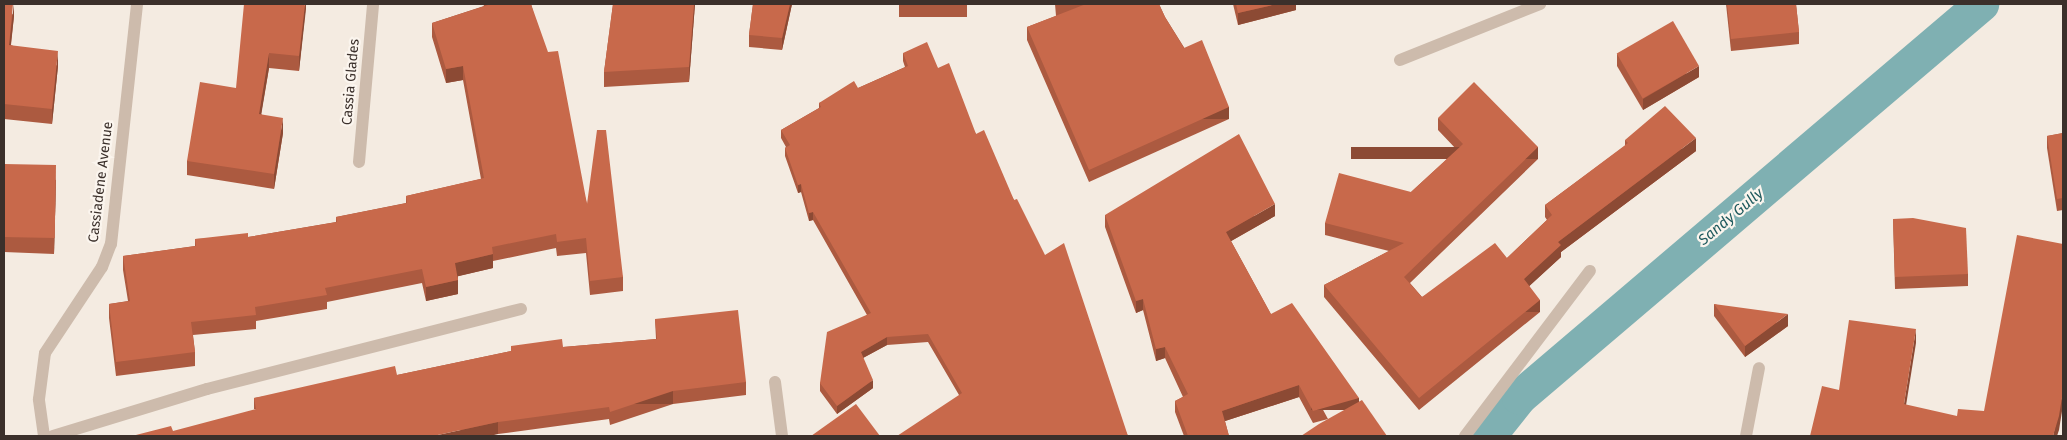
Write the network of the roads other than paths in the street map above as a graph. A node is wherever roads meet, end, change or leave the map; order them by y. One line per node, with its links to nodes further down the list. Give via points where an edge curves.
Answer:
1 (137, 4): 10 (street, Cassiadene Avenue, via 111,244 102,268 45,353 39,399)
2 (373, 4): 5 (street, Cassia Glades)
3 (1540, 4): 4 (street)
4 (1400, 60)
5 (359, 162)
6 (1590, 271): 13 (street)
7 (521, 309): 11 (street, via 207,389)
8 (1759, 368): 14 (street)
9 (774, 382): 12 (street)
10 (44, 436)
11 (53, 436)
12 (782, 436)
13 (1465, 436)
14 (1746, 436)

